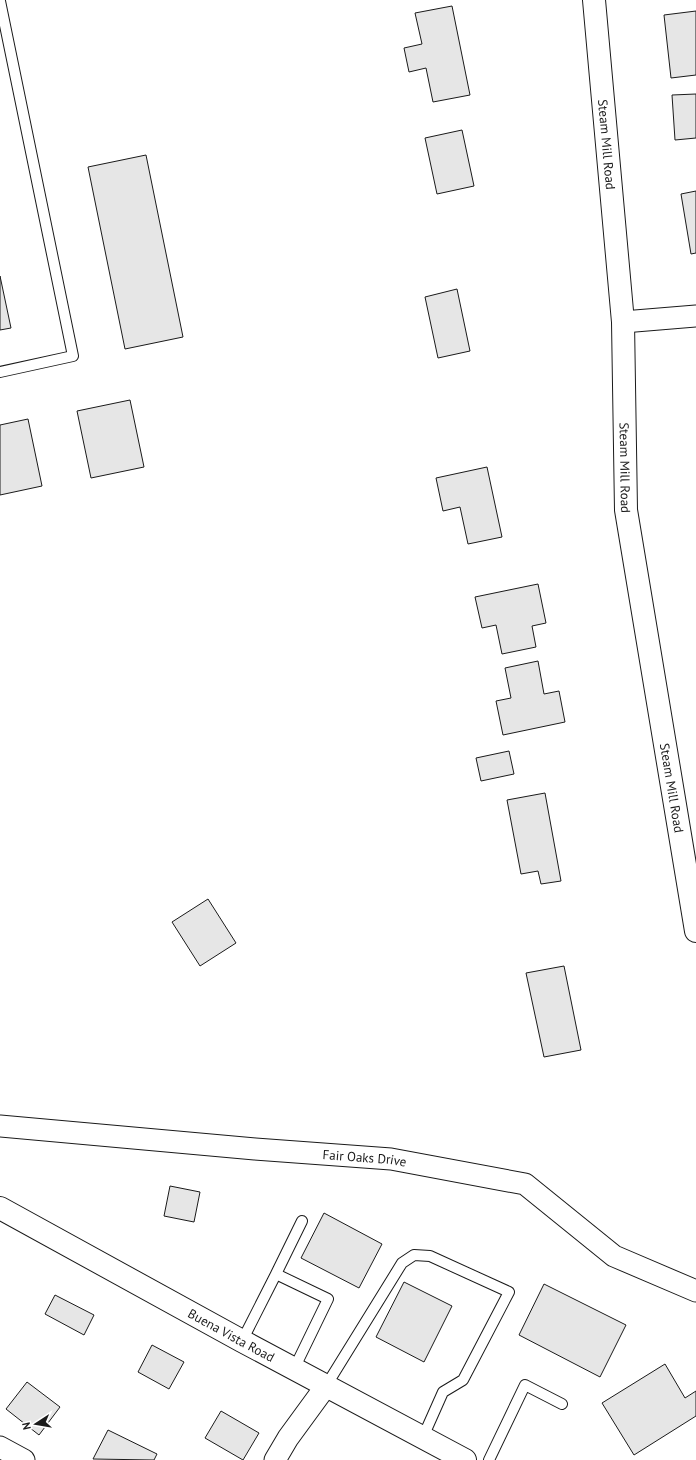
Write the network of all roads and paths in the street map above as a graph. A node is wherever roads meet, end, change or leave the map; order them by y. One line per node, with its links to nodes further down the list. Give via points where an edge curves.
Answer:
1 (594, 0): 4 (street, Steam Mill Road)
2 (0, 1): 5 (lane, via 73,356)
3 (696, 316): 4 (street)
4 (623, 322): 6 (street, Steam Mill Road, via 626,510)
5 (0, 372)
6 (696, 931)
7 (0, 1126): 11 (street, Fair Oaks Drive, via 391,1159 525,1184 614,1256)
8 (0, 1208): 12 (street, Buena Vista Road)
9 (302, 1221): 10 (lane)
10 (276, 1274): 12 (lane); 13 (lane, via 328,1299)
11 (696, 1291)
12 (242, 1342): 13 (street, Buena Vista Road)
13 (294, 1369): 14 (street, Buena Vista Road)
14 (326, 1386): 16 (street, Buena Vista Road); 16 (lane, via 402,1263 414,1255 430,1256 509,1292 464,1380 444,1392); 19 (street)
15 (562, 1404): 21 (lane, via 525,1385)
16 (423, 1438): 20 (street, Buena Vista Road)
17 (0, 1447): 18 (street)
18 (24, 1460)
19 (275, 1460)
20 (465, 1460)
21 (489, 1460)

